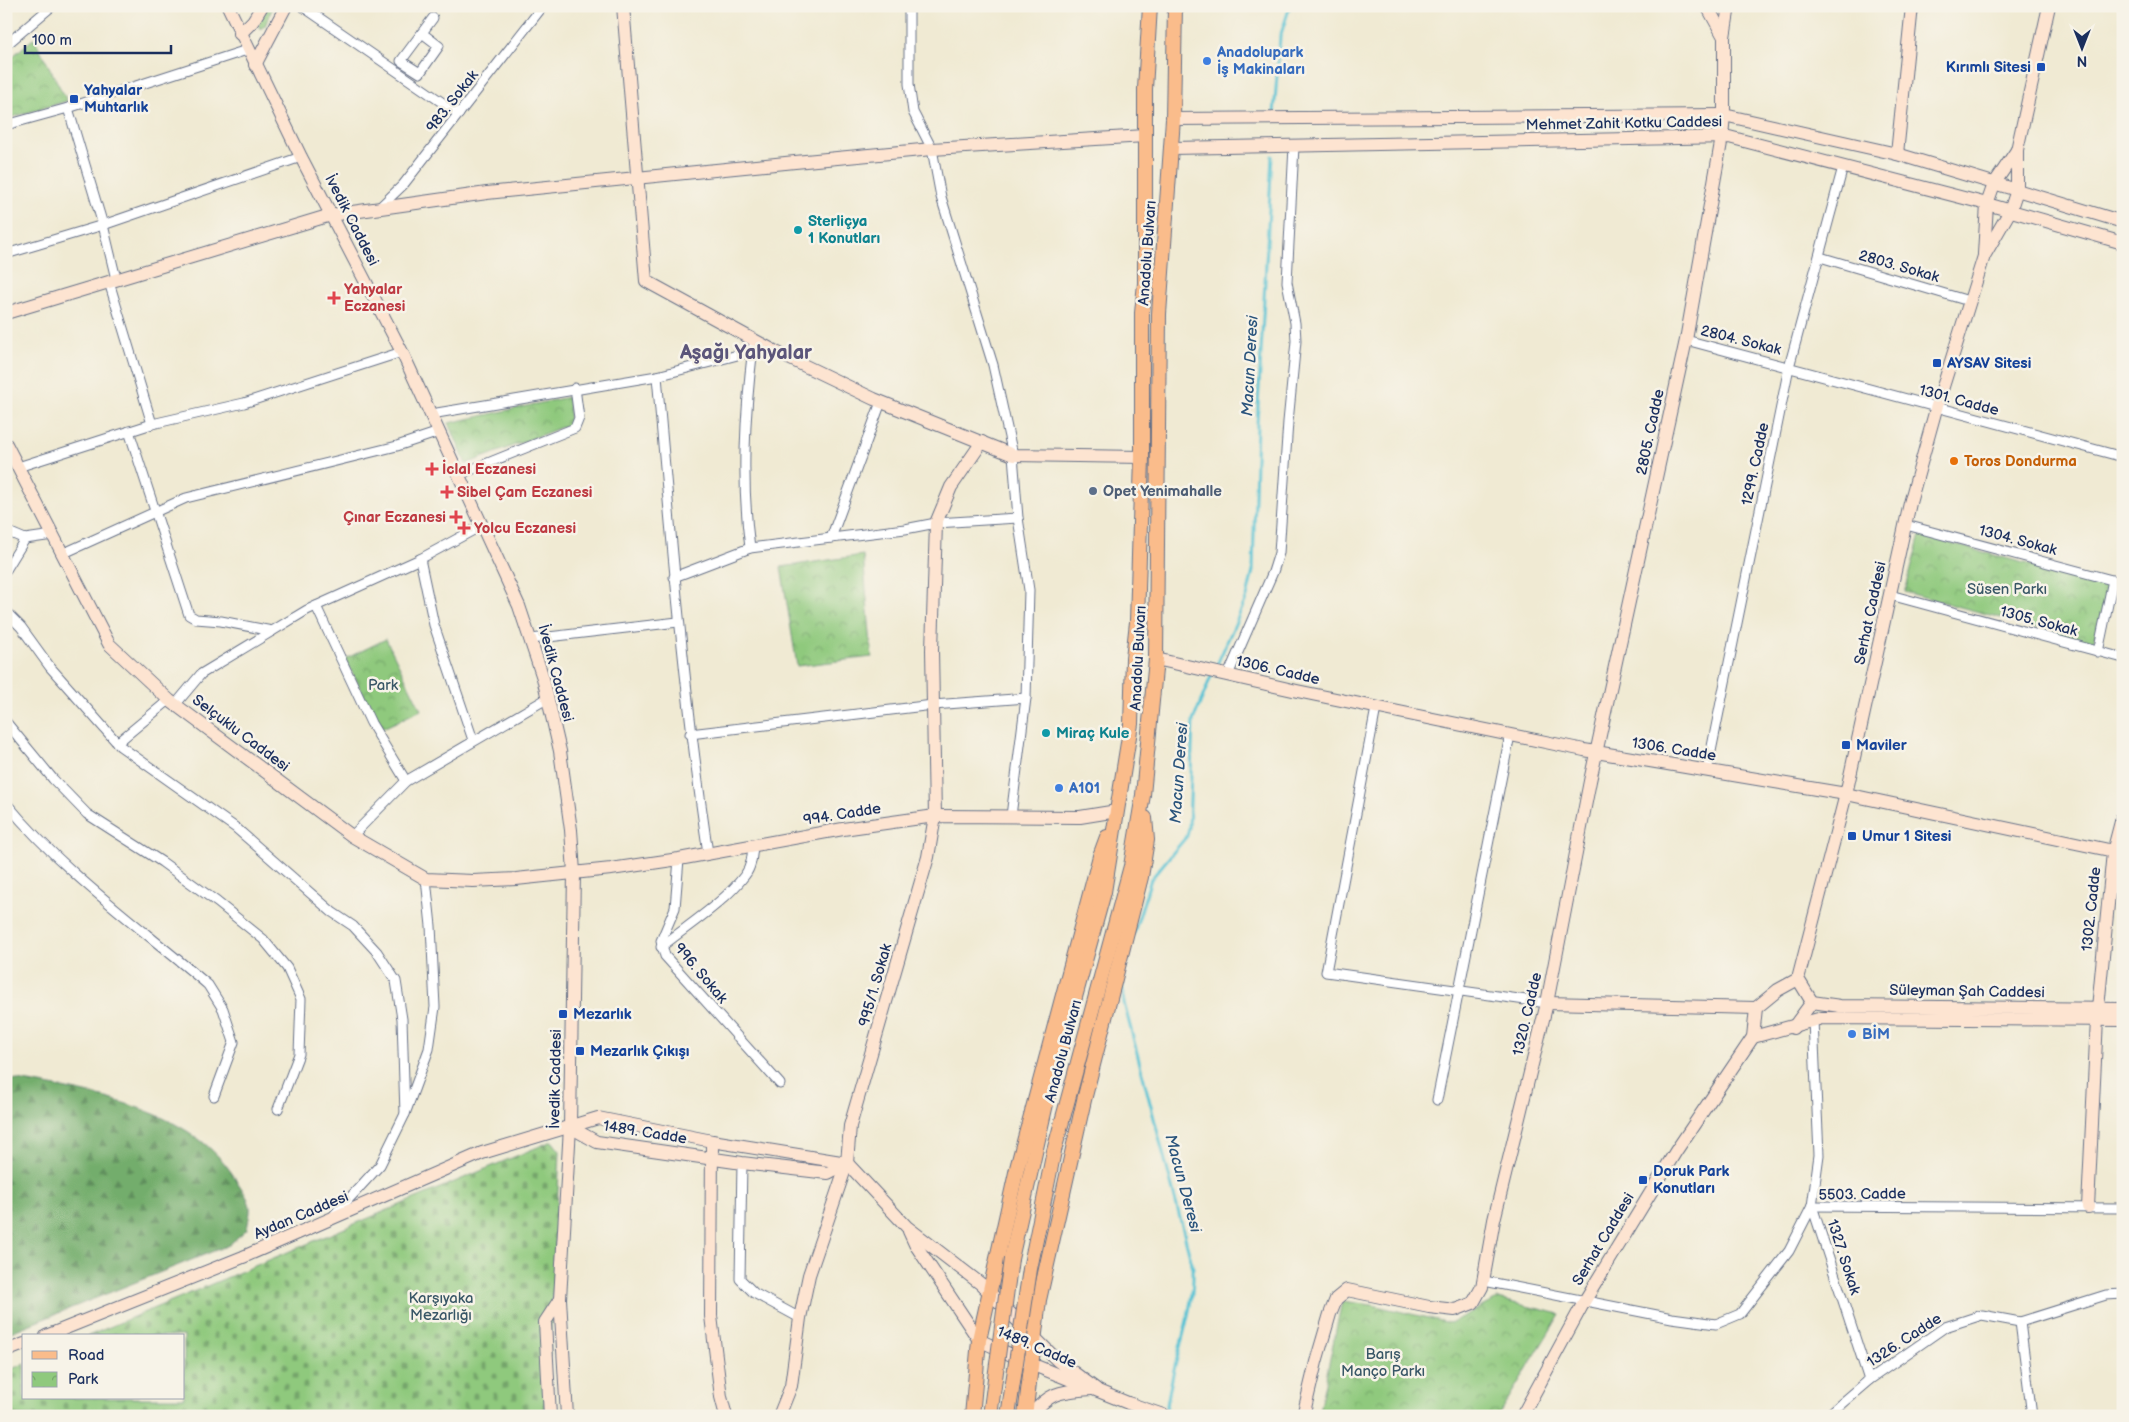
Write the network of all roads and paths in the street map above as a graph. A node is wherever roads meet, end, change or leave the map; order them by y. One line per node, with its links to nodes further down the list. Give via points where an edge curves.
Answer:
1 (52, 6): 19 (street)
2 (228, 6): 17 (street, İvedik Caddesi)
3 (262, 6): 17 (street)
4 (286, 6): 21 (street)
5 (302, 6): 23 (street)
6 (543, 6): 23 (street, 983. Sokak)
7 (623, 6): 36 (street)
8 (909, 6): 31 (street, via 909,84 913,112)
9 (1150, 6): 27 (main road, Anadolu Bulvarı)
10 (1175, 6): 25 (main road, Anadolu Bulvarı)
11 (1706, 6): 18 (street)
12 (1729, 6): 18 (street, 2805. Cadde)
13 (1912, 6): 33 (street)
14 (2050, 6): 32 (street, Serhat Caddesi)
15 (432, 18): 16 (street)
16 (422, 33): 16 (street, via 401,61 420,73 439,46)
17 (240, 34): 20 (street, İvedik Caddesi)
18 (1724, 37): 24 (street, 2805. Cadde)
19 (6, 45)
20 (247, 50): 21 (street, İvedik Caddesi); 22 (street)
21 (256, 66): 34 (street, İvedik Caddesi)
22 (68, 108): 26 (street); 44 (street)
23 (459, 114): 40 (street, 983. Sokak, via 403,185)
24 (1724, 116): 25 (street, Mehmet Zahit Kotku Caddesi); 28 (street, 2805. Cadde); 33 (street, Mehmet Zahit Kotku Caddesi)
25 (1173, 119): 30 (main road, Anadolu Bulvarı)
26 (6, 125)
27 (1145, 136): 31 (street); 67 (main road, Anadolu Bulvarı)
28 (1722, 137): 29 (street, Mehmet Zahit Kotku Caddesi); 35 (street, Mehmet Zahit Kotku Caddesi); 52 (street, 2805. Cadde)
29 (1294, 146): 30 (street, Mehmet Zahit Kotku Caddesi); 96 (street, via 1286,282 1296,323 1296,341 1279,553 1274,572)
30 (1172, 148): 95 (main road, Anadolu Bulvarı, via 1159,314)
31 (932, 149): 36 (street); 66 (street, via 941,197 993,365)
32 (2017, 150): 37 (street, Serhat Caddesi); 38 (street, Serhat Caddesi)
33 (1897, 154): 37 (street, Mehmet Zahit Kotku Caddesi)
34 (301, 157): 42 (street, İvedik Caddesi); 44 (street)
35 (1843, 166): 39 (street, Mehmet Zahit Kotku Caddesi); 48 (street, 1299. Cadde)
36 (637, 178): 40 (street, via 487,193); 53 (street, via 646,281)
37 (1994, 184): 38 (street, Mehmet Zahit Kotku Caddesi); 39 (street, Serhat Caddesi)
38 (2017, 190): 41 (street, Serhat Caddesi); 43 (street, Mehmet Zahit Kotku Caddesi)
39 (1987, 204): 41 (street, Mehmet Zahit Kotku Caddesi); 47 (street, Serhat Caddesi)
40 (378, 209): 42 (street)
41 (2010, 211): 45 (street, Mehmet Zahit Kotku Caddesi); 47 (street, Serhat Caddesi)
42 (331, 215): 49 (street); 54 (street, İvedik Caddesi)
43 (2123, 222)
44 (103, 225): 46 (street); 49 (street)
45 (2123, 243)
46 (6, 254)
47 (1984, 256): 50 (street, Serhat Caddesi)
48 (1820, 257): 50 (street, 2803. Sokak); 55 (street, 1299. Cadde)
49 (113, 280): 51 (street); 61 (street)
50 (1969, 301): 59 (street, Serhat Caddesi)
51 (6, 313)
52 (1686, 340): 55 (street, 2804. Sokak); 107 (street, 2805. Cadde)
53 (753, 346): 56 (street); 58 (street); 80 (street, via 745,416 746,515)
54 (402, 352): 60 (street, İvedik Caddesi); 61 (street, via 244,403)
55 (1789, 367): 59 (street, 1301. Cadde); 108 (street, 1299. Cadde)
56 (657, 376): 57 (street); 84 (street)
57 (575, 388): 60 (street); 70 (street, via 579,418 575,428)
58 (881, 402): 64 (street); 78 (street)
59 (1936, 409): 68 (street, 1301. Cadde); 74 (street, Serhat Caddesi)
60 (431, 414): 63 (street, İvedik Caddesi)
61 (152, 424): 62 (street)
62 (129, 431): 69 (street); 71 (street)
63 (439, 432): 70 (street, İvedik Caddesi); 71 (street, via 397,446 186,498)
64 (982, 442): 66 (street); 73 (street, via 951,487)
65 (6, 444): 69 (street, Selçuklu Caddesi)
66 (1013, 455): 67 (street); 72 (street)
67 (1142, 457): 113 (main road, Anadolu Bulvarı, via 1131,724)
68 (2123, 457)
69 (18, 467): 77 (street, Selçuklu Caddesi)
70 (458, 475): 75 (street, İvedik Caddesi)
71 (156, 512): 81 (street); 91 (street, via 189,615 196,619)
72 (1018, 518): 73 (street); 98 (street, via 1029,590)
73 (936, 523): 78 (street); 100 (street, 995/1. Sokak)
74 (1906, 525): 85 (street, 1304. Sokak); 87 (street, Serhat Caddesi)
75 (481, 526): 82 (street); 92 (street, İvedik Caddesi, via 519,606)
76 (6, 532): 79 (street)
77 (53, 536): 79 (street); 81 (street, Selçuklu Caddesi)
78 (831, 538): 80 (street)
79 (25, 539): 83 (street)
80 (750, 548): 84 (street)
81 (62, 554): 99 (street, Selçuklu Caddesi, via 109,644)
82 (420, 559): 88 (street); 105 (street, via 434,625)
83 (6, 570)
84 (674, 577): 90 (street)
85 (2113, 580): 86 (street, 1304. Sokak); 93 (street)
86 (2123, 583)
87 (1890, 595): 93 (street, 1305. Sokak); 110 (street, Serhat Caddesi)
88 (316, 606): 91 (street); 109 (street, via 371,723)
89 (6, 612): 106 (street, via 21,627 50,668)
90 (678, 622): 92 (street); 103 (street)
91 (272, 631): 99 (street, via 202,674)
92 (531, 640): 97 (street, İvedik Caddesi)
93 (2098, 652): 94 (street, 1305. Sokak)
94 (2123, 658)
95 (1156, 659): 96 (street, 1306. Cadde); 111 (main road, Anadolu Bulvarı)
96 (1224, 674): 101 (street, 1306. Cadde)
97 (548, 698): 105 (street); 122 (street, İvedik Caddesi, via 566,788)
98 (1026, 698): 100 (street); 116 (street)
99 (172, 702): 106 (street); 117 (street, Selçuklu Caddesi)
100 (933, 705): 103 (street); 115 (street, 995/1. Sokak)
101 (1376, 708): 104 (street, 1306. Cadde); 126 (street, via 1326,972)
102 (6, 722): 139 (street, via 87,814 217,902 263,939 288,968 301,999 299,1054)
103 (690, 734): 119 (street)
104 (1510, 735): 107 (street, 1306. Cadde); 126 (street)
105 (474, 740): 109 (street)
106 (117, 743): 140 (street, via 236,828 332,912 353,926 377,952 396,981 405,1056)
107 (1597, 752): 108 (street, 1306. Cadde); 128 (street, 1320. Cadde)
108 (1707, 771): 110 (street, 1306. Cadde)
109 (406, 781): 117 (street)
110 (1846, 794): 120 (street, 1306. Cadde); 125 (street, Serhat Caddesi)
111 (1144, 795): 159 (main road, via 1147,840 1142,877 1082,1110 1039,1300); 173 (main road, Anadolu Bulvarı, bridge, via 1131,866 1054,1151 1030,1269)
112 (6, 803): 137 (street, via 35,837 72,872 208,985 223,1009 234,1042)
113 (1117, 811): 116 (street, 994. Cadde, via 1080,817); 152 (main road, via 1100,856 1064,985 1017,1168); 172 (main road, Anadolu Bulvarı, bridge, via 1104,892 1048,1095 1011,1259)
114 (2123, 814): 120 (street, 1302. Cadde)
115 (935, 816): 116 (street, 994. Cadde); 118 (street, 994. Cadde); 145 (street, 995/1. Sokak, via 928,857 850,1126)
116 (1011, 816)
117 (352, 836): 123 (street, Selçuklu Caddesi)
118 (753, 845): 119 (street, 994. Cadde); 124 (street, via 745,875)
119 (708, 853): 121 (street, 994. Cadde)
120 (2118, 853): 131 (street, 1302. Cadde)
121 (679, 860): 122 (street, 994. Cadde); 124 (street, 996. Sokak, via 675,908)
122 (574, 872): 123 (street, Selçuklu Caddesi, via 473,881); 141 (street, İvedik Caddesi)
123 (426, 879): 140 (street, via 435,1007 429,1048)
124 (661, 947): 136 (street, 996. Sokak, via 665,956)
125 (1798, 979): 127 (street); 129 (street)
126 (1459, 991): 128 (street); 138 (street)
127 (1812, 1002): 131 (street, Süleyman Şah Caddesi, via 1840,1006); 134 (street)
128 (1547, 1003): 129 (street); 151 (street, 1320. Cadde, via 1494,1220)
129 (1756, 1008): 135 (street)
130 (2123, 1008): 131 (street, Süleyman Şah Caddesi)
131 (2098, 1014): 132 (street, Süleyman Şah Caddesi); 133 (street, Süleyman Şah Caddesi); 147 (street, 1302. Cadde)
132 (1817, 1019): 134 (street); 146 (street, 1327. Sokak, via 1819,1155)
133 (2123, 1020)
134 (1793, 1028): 135 (street)
135 (1754, 1037): 155 (street, Serhat Caddesi, via 1676,1151)
136 (780, 1084)
137 (214, 1096)
138 (1437, 1100)
139 (278, 1109)
140 (405, 1114): 149 (street, via 380,1165)
141 (570, 1127): 142 (street, 1489. Cadde, via 598,1118); 143 (street, 1489. Cadde, via 597,1142); 149 (street, Aydan Caddesi, via 482,1153); 154 (street, İvedik Caddesi)
142 (712, 1141): 143 (street); 145 (street, 1489. Cadde)
143 (710, 1159): 144 (street, 1489. Cadde); 169 (street, via 711,1316)
144 (742, 1163): 145 (street, 1489. Cadde, via 828,1173); 156 (street, via 740,1279 754,1293)
145 (847, 1163): 150 (street, 1489. Cadde); 156 (street, 995/1. Sokak, via 809,1275)
146 (1812, 1206): 147 (street, 5503. Cadde); 155 (street, 5503. Cadde, via 1789,1251 1740,1314 1716,1324); 164 (street, 1327. Sokak)
147 (2088, 1207): 148 (street, 5503. Cadde)
148 (2123, 1208)
149 (328, 1221): 158 (street, Aydan Caddesi)
150 (907, 1227): 152 (street, 1489. Cadde, via 981,1284); 160 (street, 1489. Cadde)
151 (1484, 1281): 155 (street, 5503. Cadde); 177 (street, 1320. Cadde, via 1473,1303 1455,1310 1347,1290 1336,1299 1330,1314)
152 (989, 1294): 159 (street, 1489. Cadde); 160 (main road)
153 (2123, 1294): 157 (street, 1326. Cadde, via 2106,1295)
154 (560, 1299): 167 (street, via 545,1322); 168 (street, İvedik Caddesi)
155 (1584, 1302): 166 (street, Serhat Caddesi)
156 (800, 1318): 170 (street, 995/1. Sokak, via 791,1386)
157 (2020, 1322): 164 (street, 1326. Cadde, via 1982,1315 1945,1327); 179 (street)
158 (51, 1334)
159 (1034, 1338): 163 (main road); 165 (street, 1489. Cadde, via 1058,1361)
160 (979, 1340): 163 (street, 1489. Cadde); 171 (main road)
161 (22, 1345): 162 (street)
162 (6, 1351)
163 (1031, 1364): 165 (street, 1489. Cadde); 174 (main road)
164 (1869, 1380): 178 (street, 1326. Cadde)
165 (1096, 1389): 175 (street, via 1062,1391 1044,1399); 176 (street, 1489. Cadde)
166 (1522, 1415)
167 (550, 1416)
168 (567, 1416)
169 (726, 1416)
170 (779, 1416)
171 (972, 1416)
172 (990, 1416)
173 (1008, 1416)
174 (1025, 1416)
175 (1030, 1416)
176 (1166, 1416)
177 (1304, 1416)
178 (1827, 1416)
179 (2032, 1416)

